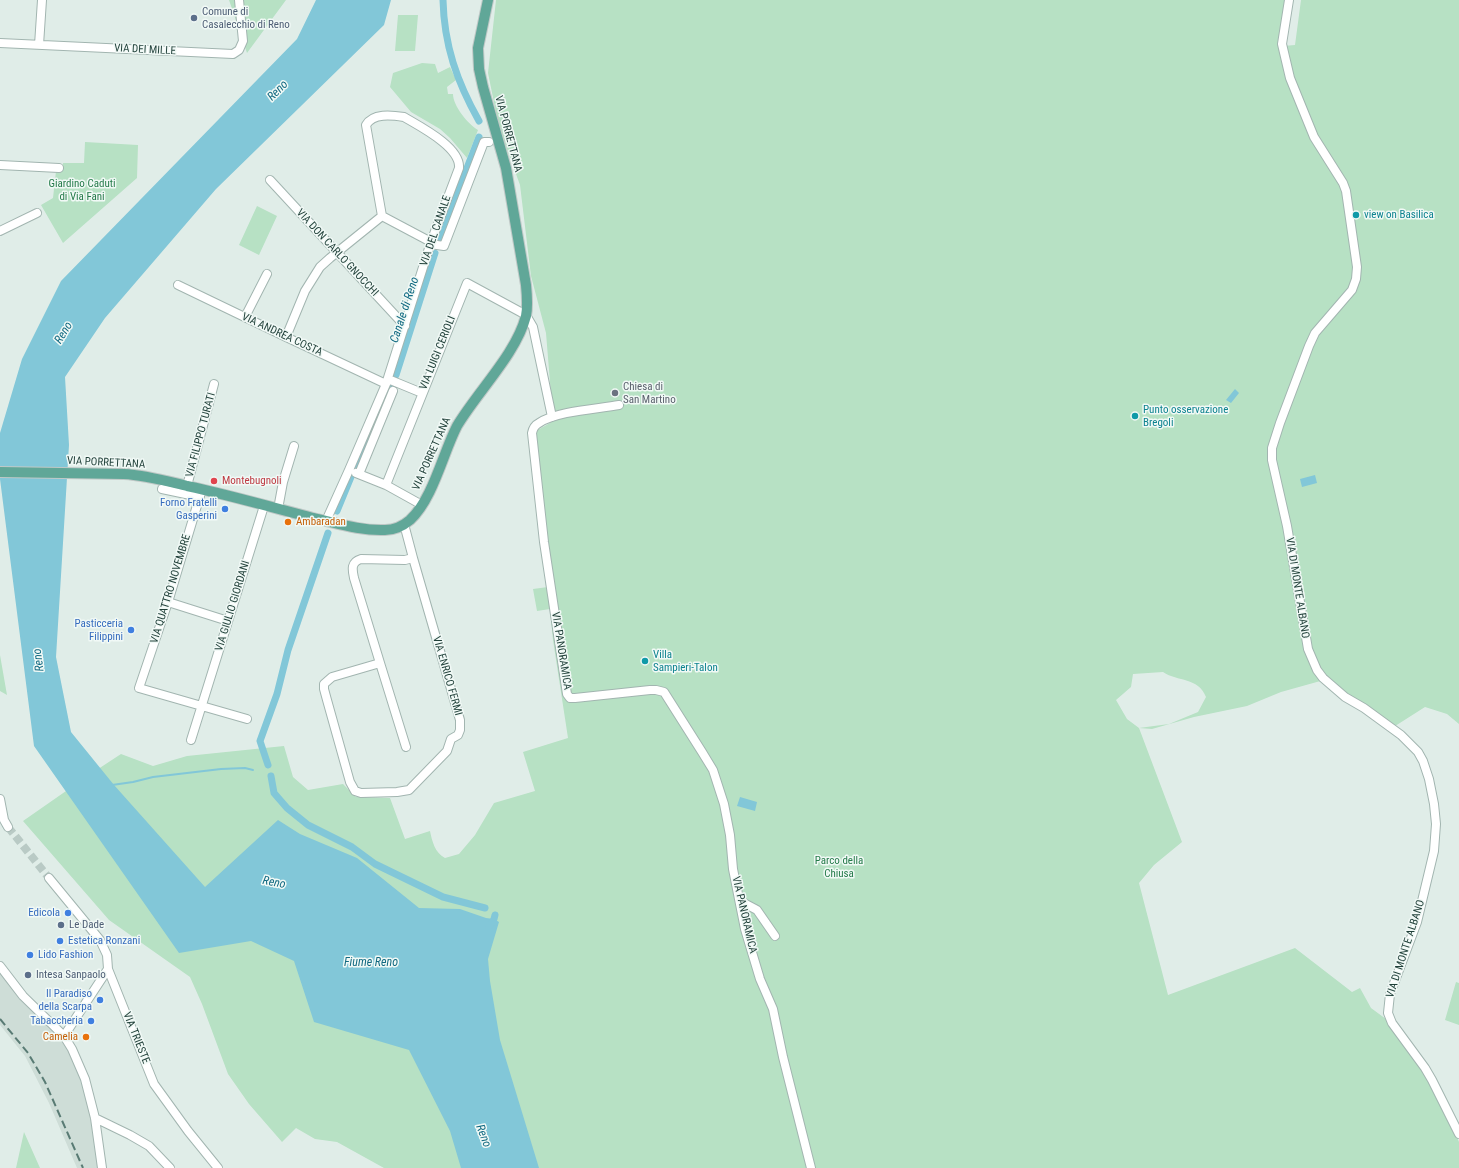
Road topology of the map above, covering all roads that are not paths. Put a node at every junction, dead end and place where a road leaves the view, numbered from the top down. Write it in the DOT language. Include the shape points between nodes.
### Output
graph roads {
  1 [pos="42,0"];
  2 [pos="240,0"];
  3 [pos="488,0"];
  4 [pos="1289,0"];
  5 [pos="0,43"];
  6 [pos="39,45"];
  7 [pos="489,142"];
  8 [pos="0,165"];
  9 [pos="59,168"];
  10 [pos="270,180"];
  11 [pos="37,213"];
  12 [pos="382,216"];
  13 [pos="0,231"];
  14 [pos="431,243"];
  15 [pos="336,252"];
  16 [pos="267,274"];
  17 [pos="178,285"];
  18 [pos="526,315"];
  19 [pos="245,318"];
  20 [pos="405,326"];
  21 [pos="286,337"];
  22 [pos="387,381"];
  23 [pos="214,384"];
  24 [pos="393,391"];
  25 [pos="422,393"];
  26 [pos="620,406"];
  27 [pos="552,417"];
  28 [pos="294,446"];
  29 [pos="350,470"];
  30 [pos="0,472"];
  31 [pos="360,474"];
  32 [pos="386,485"];
  33 [pos="187,486"];
  34 [pos="162,488"];
  35 [pos="201,493"];
  36 [pos="422,505"];
  37 [pos="264,506"];
  38 [pos="278,509"];
  39 [pos="326,521"];
  40 [pos="404,524"];
  41 [pos="413,558"];
  42 [pos="168,602"];
  43 [pos="228,621"];
  44 [pos="380,663"];
  45 [pos="202,706"];
  46 [pos="247,719"];
  47 [pos="191,740"];
  48 [pos="406,747"];
  49 [pos="0,798"];
  50 [pos="8,827"];
  51 [pos="49,878"];
  52 [pos="740,901"];
  53 [pos="775,936"];
  54 [pos="0,966"];
  55 [pos="108,969"];
  56 [pos="64,1036"];
  57 [pos="95,1118"];
  58 [pos="1459,1134"];
  59 [pos="102,1168"];
  60 [pos="170,1168"];
  61 [pos="218,1168"];
  62 [pos="812,1168"];
  1 -- 6 [label="street"];
  2 -- 6 [label="street, VIA DEI MILLE" via="242,41 239,50 233,54"];
  3 -- 18 [label="main road, VIA PORRETTANA" via="478,48 478,63 506,168 526,278"];
  4 -- 58 [label="street, VIA DI MONTE ALBANO" via="1282,44 1290,78 1308,126 1346,191 1357,267 1352,290 1315,333 1309,346 1280,423 1272,448 1272,460 1287,526 1308,649 1317,670 1335,689 1401,735 1423,760 1429,780 1436,824 1434,851 1417,922 1390,994 1389,1017 1424,1068"];
  5 -- 6 [label="street, VIA DEI MILLE"];
  7 -- 14 [label="street" via="484,142 444,246"];
  8 -- 9 [label="street"];
  10 -- 15 [label="street, VIA DON CARLO GNOCCHI"];
  11 -- 13 [label="street"];
  12 -- 14 [label="street"];
  12 -- 14 [label="street, VIA DEL CANALE" via="366,129 368,122 375,117 404,117 445,144 458,160 459,168"];
  12 -- 15 [label="street"];
  14 -- 20 [label="street, VIA DEL CANALE"];
  15 -- 20 [label="street, VIA DON CARLO GNOCCHI"];
  15 -- 21 [label="street" via="320,267 305,291"];
  16 -- 19 [label="street"];
  17 -- 19 [label="street, VIA ANDREA COSTA"];
  18 -- 25 [label="street, VIA LUIGI CERIOLI" via="466,283"];
  18 -- 27 [label="street" via="533,327"];
  18 -- 36 [label="main road, VIA PORRETTANA" via="512,349 450,438"];
  19 -- 21 [label="street, VIA ANDREA COSTA"];
  20 -- 22 [label="street, VIA DEL CANALE"];
  21 -- 22 [label="street, VIA ANDREA COSTA"];
  22 -- 25 [label="street, VIA ANDREA COSTA"];
  22 -- 29 [label="street, VIA DEL CANALE"];
  23 -- 33 [label="street, VIA FILIPPO TURATI"];
  24 -- 31 [label="street"];
  25 -- 32 [label="street, VIA LUIGI CERIOLI"];
  26 -- 27 [label="street"];
  27 -- 52 [label="street, VIA PANORAMICA" via="537,424 531,436 567,694 570,698 575,698 650,690 664,692 713,770 724,804"];
  28 -- 38 [label="street"];
  29 -- 31 [label="street"];
  29 -- 39 [label="street, VIA DEL CANALE"];
  30 -- 33 [label="main road, VIA PORRETTANA" via="124,474"];
  31 -- 32 [label="street"];
  32 -- 36 [label="street"];
  33 -- 35 [label="main road, VIA PORRETTANA"];
  34 -- 35 [label="street"];
  35 -- 37 [label="main road, VIA PORRETTANA"];
  35 -- 42 [label="street, VIA QUATTRO NOVEMBRE"];
  36 -- 40 [label="main road, VIA PORRETTANA"];
  37 -- 38 [label="main road, VIA PORRETTANA"];
  37 -- 43 [label="street, VIA GIULIO GIORDANI"];
  38 -- 39 [label="main road, VIA PORRETTANA"];
  39 -- 40 [label="main road, VIA PORRETTANA" via="375,530 390,530"];
  40 -- 41 [label="street, VIA ENRICO FERMI"];
  41 -- 44 [label="street" via="358,560 353,566 354,578"];
  41 -- 44 [label="street, VIA ENRICO FERMI" via="460,720 460,730 458,735 451,739 447,751 409,790 361,793 355,791 352,786 324,684 332,677"];
  42 -- 43 [label="street"];
  42 -- 45 [label="street, VIA QUATTRO NOVEMBRE" via="140,688"];
  43 -- 45 [label="street, VIA GIULIO GIORDANI"];
  44 -- 48 [label="street"];
  45 -- 46 [label="street"];
  45 -- 47 [label="street, VIA GIULIO GIORDANI"];
  49 -- 50 [label="street"];
  51 -- 55 [label="street, VIA TRIESTE" via="100,940 107,956"];
  52 -- 53 [label="street" via="757,910"];
  52 -- 62 [label="street, VIA PANORAMICA" via="745,929 760,978 773,1009"];
  54 -- 56 [label="street" via="22,996"];
  55 -- 56 [label="street"];
  55 -- 61 [label="street, VIA TRIESTE" via="154,1084"];
  56 -- 57 [label="street" via="85,1079"];
  57 -- 59 [label="street"];
  57 -- 60 [label="street" via="149,1146"];
}
